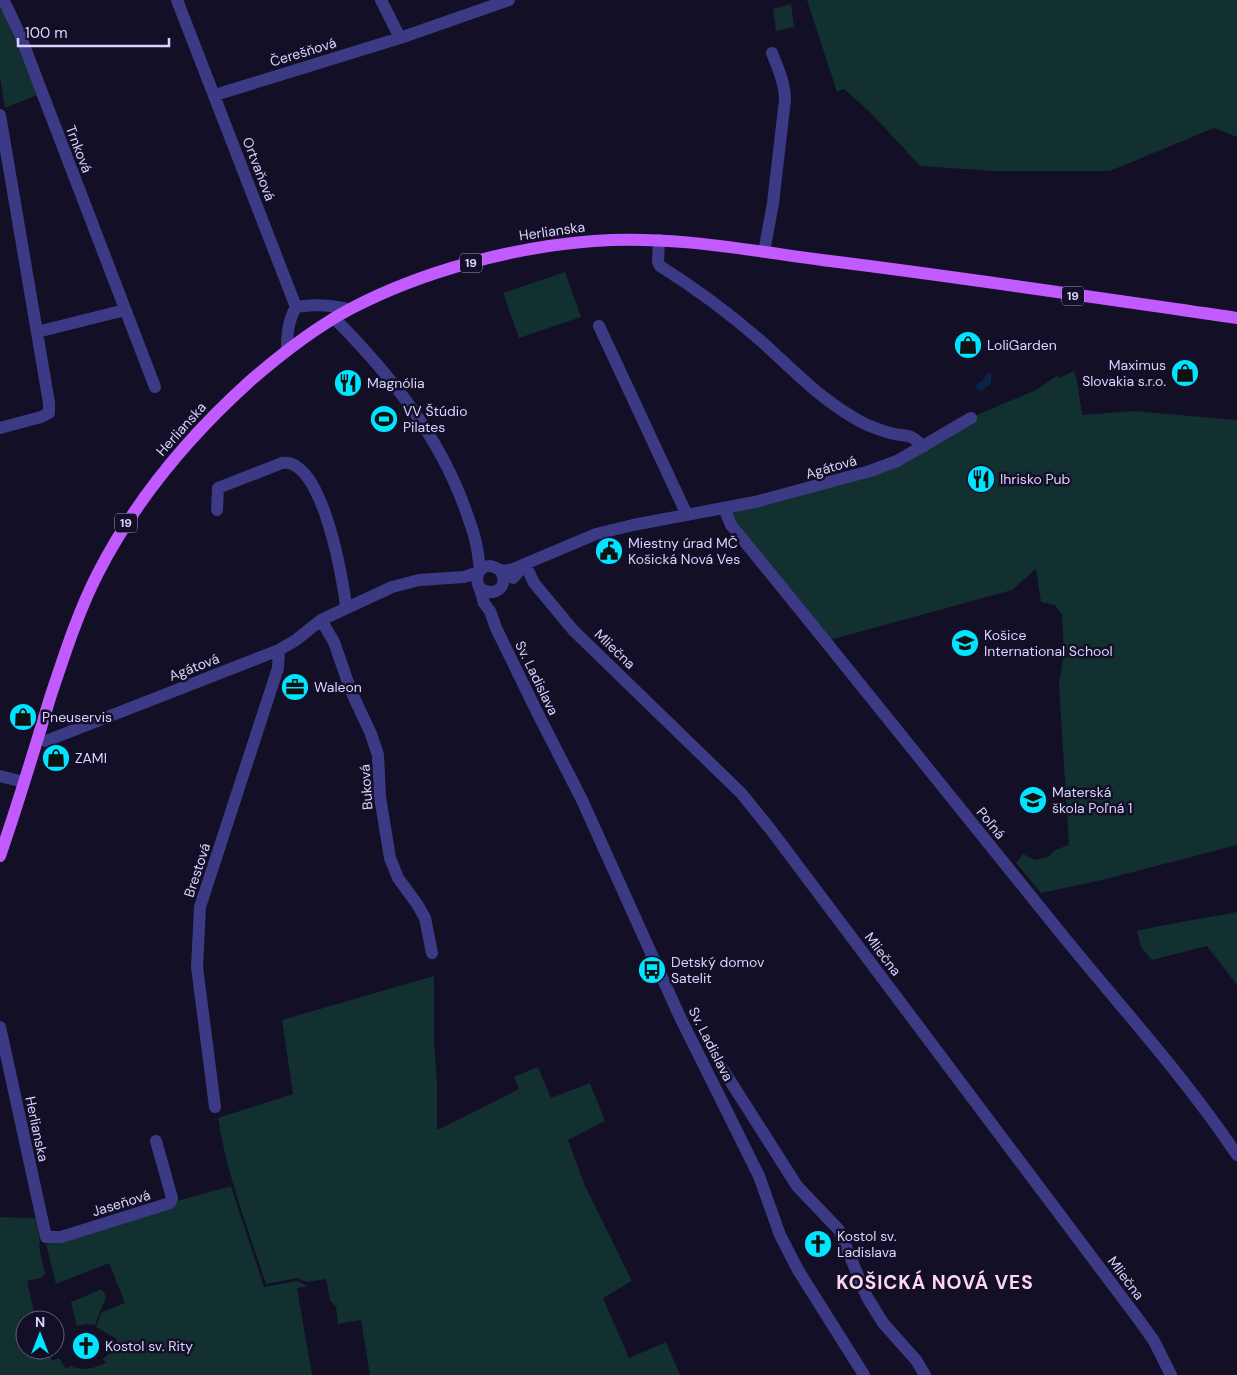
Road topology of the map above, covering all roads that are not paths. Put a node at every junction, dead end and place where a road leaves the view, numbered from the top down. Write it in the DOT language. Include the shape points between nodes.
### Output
graph roads {
  1 [pos="2,0"];
  2 [pos="177,0"];
  3 [pos="381,0"];
  4 [pos="509,0"];
  5 [pos="400,38"];
  6 [pos="772,53"];
  7 [pos="214,95"];
  8 [pos="0,115"];
  9 [pos="659,240"];
  10 [pos="764,252"];
  11 [pos="296,307"];
  12 [pos="349,309"];
  13 [pos="125,310"];
  14 [pos="334,318"];
  15 [pos="1237,318"];
  16 [pos="599,326"];
  17 [pos="37,332"];
  18 [pos="287,350"];
  19 [pos="154,387"];
  20 [pos="971,418"];
  21 [pos="0,428"];
  22 [pos="923,447"];
  23 [pos="724,508"];
  24 [pos="217,510"];
  25 [pos="687,515"];
  26 [pos="476,542"];
  27 [pos="525,564"];
  28 [pos="497,568"];
  29 [pos="513,578"];
  30 [pos="479,579"];
  31 [pos="534,583"];
  32 [pos="498,589"];
  33 [pos="346,607"];
  34 [pos="490,611"];
  35 [pos="321,620"];
  36 [pos="279,650"];
  37 [pos="46,741"];
  38 [pos="0,776"];
  39 [pos="24,782"];
  40 [pos="0,856"];
  41 [pos="432,953"];
  42 [pos="0,1027"];
  43 [pos="720,1065"];
  44 [pos="214,1107"];
  45 [pos="156,1141"];
  46 [pos="1237,1155"];
  47 [pos="46,1237"];
  48 [pos="864,1375"];
  49 [pos="925,1375"];
  50 [pos="1171,1375"];
  1 -- 13 [label="street, Trnková" via="20,35"];
  2 -- 7 [label="street, Ortvaňová"];
  3 -- 5 [label="street"];
  4 -- 5 [label="street, Čerešňová"];
  5 -- 7 [label="street, Čerešňová"];
  6 -- 10 [label="street" via="785,100"];
  7 -- 11 [label="street, Ortvaňová"];
  8 -- 17 [label="street"];
  9 -- 10 [label="main road, 19"];
  9 -- 12 [label="main road, Herlianska / 19" via="599,240 496,256 383,293"];
  9 -- 22 [label="street" via="660,266 716,304 806,384 872,428 908,435"];
  10 -- 15 [label="main road, 19"];
  11 -- 12 [label="street" via="332,305"];
  11 -- 18 [label="street" via="288,328"];
  12 -- 14 [label="main road, Herlianska / 19"];
  13 -- 17 [label="street"];
  13 -- 19 [label="street, Trnková"];
  14 -- 18 [label="main road, Herlianska / 19"];
  14 -- 26 [label="street" via="368,354 427,430 460,494"];
  16 -- 25 [label="street"];
  17 -- 21 [label="street" via="49,413"];
  18 -- 39 [label="main road, Herlianska / 19" via="206,422 148,490 122,530 97,574 76,622"];
  20 -- 22 [label="street, Agátová"];
  22 -- 23 [label="street, Agátová" via="897,461 845,479"];
  23 -- 25 [label="street, Agátová"];
  23 -- 46 [label="street, Poľná" via="731,525 1125,1010"];
  24 -- 33 [label="street" via="218,488 282,463 295,465 315,488 324,509 337,554"];
  25 -- 27 [label="street, Agátová" via="596,534"];
  26 -- 28 [label="street"];
  26 -- 30 [label="street, Sv. Ladislava"];
  27 -- 28 [label="street, Agátová"];
  27 -- 29 [label="street"];
  27 -- 31 [label="street, Mliečna"];
  28 -- 30 [label="street" via="489,566"];
  28 -- 32 [label="street" via="503,578"];
  29 -- 31 [label="street"];
  29 -- 32 [label="street"];
  30 -- 32 [label="street" via="488,593"];
  30 -- 33 [label="street, Agátová" via="419,580 392,587"];
  30 -- 34 [label="street, Sv. Ladislava" via="484,603"];
  31 -- 50 [label="street, Mliečna" via="573,630 741,793 771,830 1139,1320"];
  32 -- 34 [label="street"];
  33 -- 35 [label="street, Agátová"];
  34 -- 48 [label="street, Sv. Ladislava" via="582,800 679,1015 759,1176 780,1235 798,1270"];
  35 -- 36 [label="street, Agátová"];
  35 -- 41 [label="street, Buková" via="334,642 350,692 371,734 378,755 380,797 390,858 398,878 425,918"];
  36 -- 37 [label="street, Agátová"];
  36 -- 44 [label="street, Brestová" via="278,668 200,907 197,967"];
  38 -- 39 [label="street"];
  39 -- 40 [label="main road, Herlianska / 19"];
  42 -- 47 [label="street, Herlianska"];
  43 -- 49 [label="street, Sv. Ladislava" via="797,1186 839,1230 866,1297"];
  45 -- 47 [label="street, Jaseňová" via="172,1198 170,1204 61,1237"];
}
